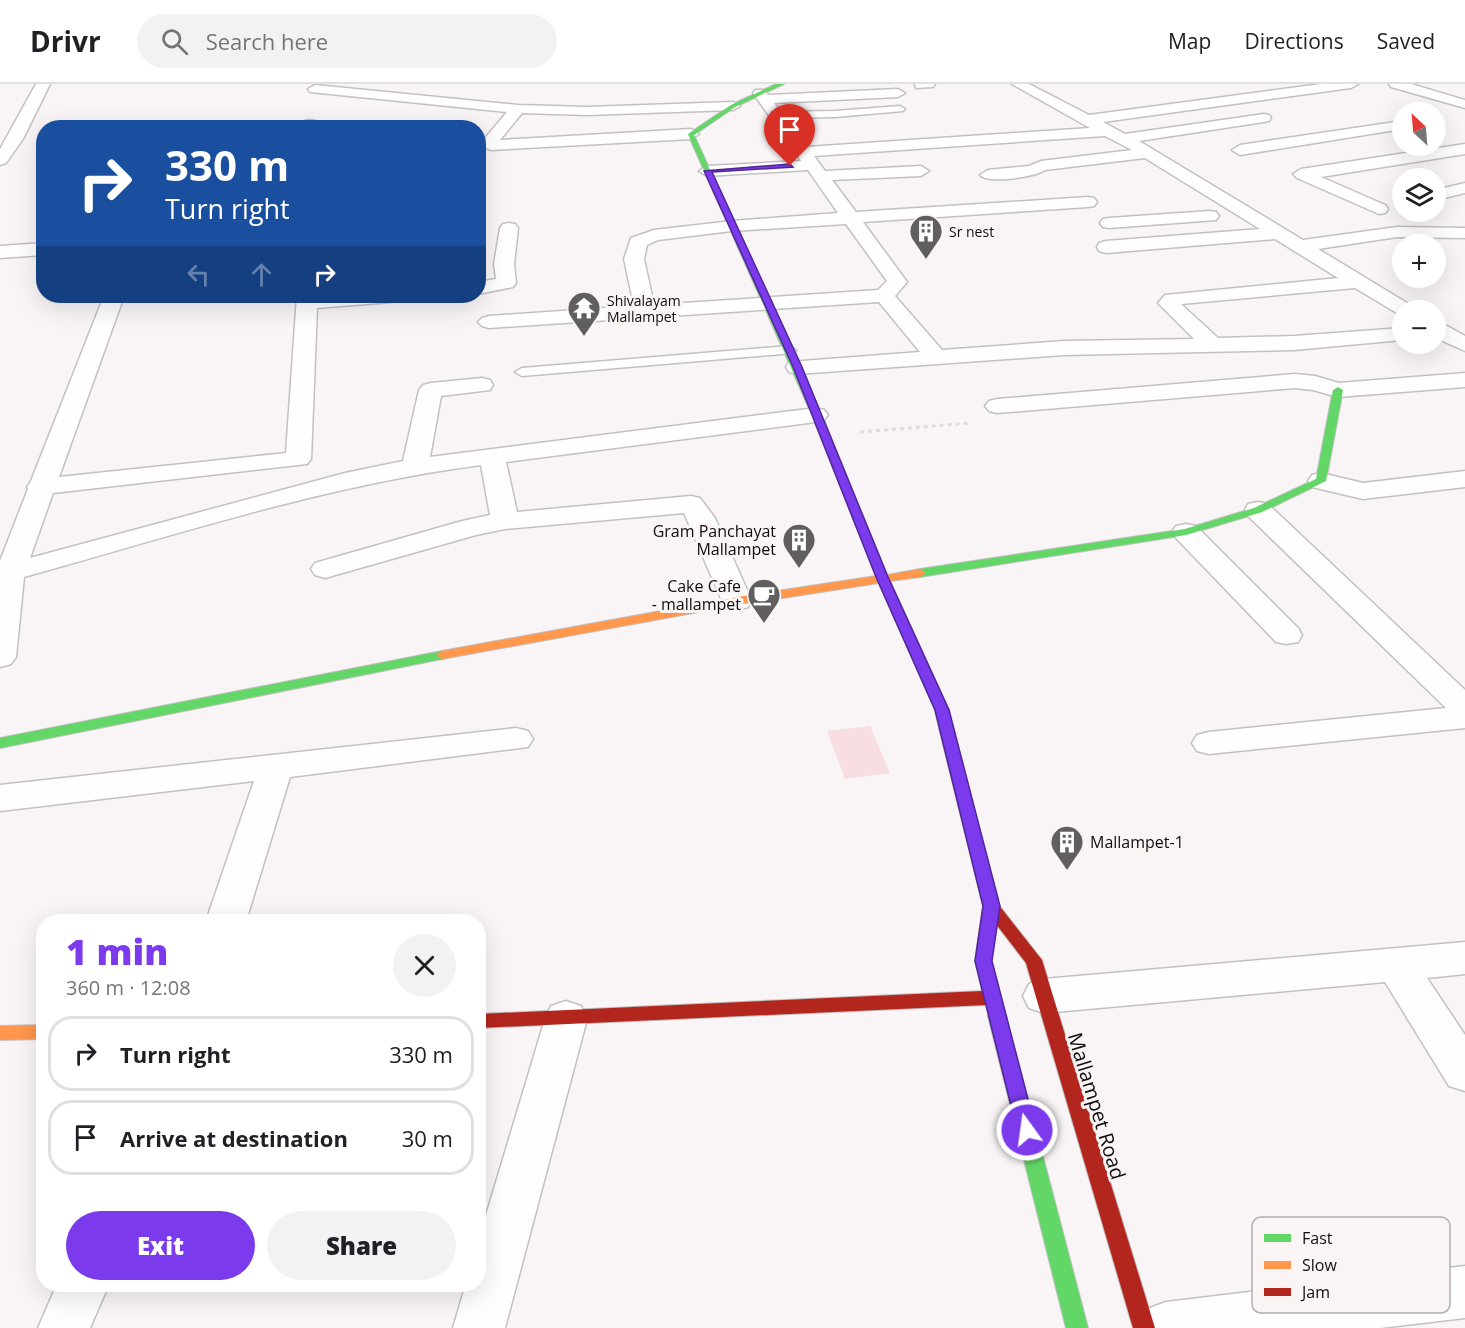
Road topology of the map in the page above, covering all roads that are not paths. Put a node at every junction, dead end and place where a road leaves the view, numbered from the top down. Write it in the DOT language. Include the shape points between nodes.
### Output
graph roads {
  1 [pos="43,84"];
  2 [pos="781,84"];
  3 [pos="928,84"];
  4 [pos="1351,84"];
  5 [pos="1395,84"];
  6 [pos="921,85"];
  7 [pos="1055,85"];
  8 [pos="1023,86"];
  9 [pos="1465,88"];
  10 [pos="315,89"];
  11 [pos="898,93"];
  12 [pos="1431,94"];
  13 [pos="650,96"];
  14 [pos="762,96"];
  15 [pos="1082,100"];
  16 [pos="1059,104"];
  17 [pos="1465,104"];
  18 [pos="733,106"];
  19 [pos="665,108"];
  20 [pos="518,109"];
  21 [pos="900,109"];
  22 [pos="776,115"];
  23 [pos="1275,117"];
  24 [pos="1088,120"];
  25 [pos="1392,127"];
  26 [pos="691,134"];
  27 [pos="1116,135"];
  28 [pos="34,137"];
  29 [pos="8,139"];
  30 [pos="1464,150"];
  31 [pos="1148,153"];
  32 [pos="0,160"];
  33 [pos="811,164"];
  34 [pos="707,171"];
  35 [pos="921,171"];
  36 [pos="1303,175"];
  37 [pos="988,176"];
  38 [pos="1465,188"];
  39 [pos="1446,193"];
  40 [pos="1088,202"];
  41 [pos="1248,214"];
  42 [pos="850,219"];
  43 [pos="1109,223"];
  44 [pos="732,226"];
  45 [pos="509,228"];
  46 [pos="1397,232"];
  47 [pos="1280,233"];
  48 [pos="1465,233"];
  49 [pos="1301,246"];
  50 [pos="1106,248"];
  51 [pos="36,250"];
  52 [pos="0,252"];
  53 [pos="1357,282"];
  54 [pos="486,287"];
  55 [pos="885,296"];
  56 [pos="1392,302"];
  57 [pos="111,303"];
  58 [pos="307,303"];
  59 [pos="767,304"];
  60 [pos="645,312"];
  61 [pos="489,322"];
  62 [pos="1465,328"];
  63 [pos="1446,329"];
  64 [pos="1392,335"];
  65 [pos="1446,335"];
  66 [pos="1465,344"];
  67 [pos="1213,345"];
  68 [pos="936,357"];
  69 [pos="793,359"];
  70 [pos="522,372"];
  71 [pos="1465,380"];
  72 [pos="482,386"];
  73 [pos="1338,390"];
  74 [pos="997,406"];
  75 [pos="820,425"];
  76 [pos="492,454"];
  77 [pos="416,466"];
  78 [pos="1465,479"];
  79 [pos="1321,481"];
  80 [pos="40,487"];
  81 [pos="1258,510"];
  82 [pos="505,521"];
  83 [pos="1186,532"];
  84 [pos="325,569"];
  85 [pos="10,572"];
  86 [pos="882,577"];
  87 [pos="737,601"];
  88 [pos="3,607"];
  89 [pos="1287,635"];
  90 [pos="0,657"];
  91 [pos="1465,708"];
  92 [pos="1465,717"];
  93 [pos="516,739"];
  94 [pos="0,743"];
  95 [pos="1209,743"];
  96 [pos="276,767"];
  97 [pos="0,798"];
  98 [pos="992,906"];
  99 [pos="228,914"];
  100 [pos="1465,958"];
  101 [pos="1396,964"];
  102 [pos="1044,996"];
  103 [pos="993,998"];
  104 [pos="566,1019"];
  105 [pos="486,1021"];
  106 [pos="36,1032"];
  107 [pos="0,1033"];
  108 [pos="1465,1072"];
  109 [pos="80,1292"];
  110 [pos="1465,1292"];
  111 [pos="1450,1294"];
  112 [pos="1292,1313"];
  113 [pos="64,1328"];
  114 [pos="479,1328"];
  115 [pos="1077,1328"];
  116 [pos="1168,1328"];
  1 -- 29 [label="street"];
  2 -- 14 [label="main road"];
  3 -- 6 [label="street"];
  4 -- 24 [label="street"];
  5 -- 12 [label="street"];
  7 -- 8 [label="street"];
  8 -- 16 [label="street"];
  9 -- 12 [label="street"];
  10 -- 20 [label="street"];
  11 -- 14 [label="street"];
  12 -- 17 [label="street"];
  13 -- 19 [label="street"];
  14 -- 18 [label="main road"];
  14 -- 22 [label="street"];
  15 -- 16 [label="street"];
  16 -- 24 [label="street"];
  18 -- 19 [label="street"];
  18 -- 26 [label="main road"];
  19 -- 20 [label="street"];
  19 -- 26 [label="street"];
  20 -- 26 [label="street" via="491,145"];
  21 -- 22 [label="lane"];
  22 -- 33 [label="street"];
  23 -- 27 [label="street"];
  24 -- 27 [label="street"];
  25 -- 36 [label="street" via="1240,150"];
  26 -- 34 [label="main road, Mallampet Road"];
  27 -- 31 [label="street"];
  27 -- 33 [label="street"];
  28 -- 29 [label="street"];
  29 -- 32 [label="street"];
  30 -- 36 [label="street"];
  31 -- 37 [label="street"];
  31 -- 41 [label="street"];
  33 -- 34 [label="street"];
  33 -- 35 [label="street"];
  33 -- 42 [label="street"];
  34 -- 44 [label="main road, Mallampet Road"];
  36 -- 46 [label="street" via="1387,207"];
  38 -- 39 [label="street"];
  40 -- 42 [label="street"];
  41 -- 43 [label="street"];
  41 -- 47 [label="street"];
  42 -- 44 [label="street"];
  42 -- 55 [label="street" via="897,282"];
  44 -- 59 [label="main road, Mallampet Road"];
  44 -- 60 [label="street" via="654,235 638,242 634,259"];
  45 -- 54 [label="street" via="504,264 506,283"];
  46 -- 48 [label="street"];
  46 -- 49 [label="street"];
  47 -- 49 [label="street"];
  47 -- 50 [label="street"];
  49 -- 53 [label="street"];
  51 -- 52 [label="street"];
  53 -- 56 [label="street"];
  53 -- 67 [label="street" via="1172,299 1168,303"];
  55 -- 59 [label="street"];
  55 -- 68 [label="street"];
  57 -- 80 [label="street"];
  58 -- 80 [label="street" via="298,459"];
  59 -- 60 [label="street"];
  59 -- 69 [label="main road, Mallampet Road"];
  60 -- 61 [label="street"];
  62 -- 63 [label="street"];
  64 -- 67 [label="street"];
  65 -- 66 [label="street"];
  67 -- 68 [label="street" via="1064,348"];
  68 -- 69 [label="street"];
  69 -- 70 [label="lane"];
  69 -- 75 [label="main road, Mallampet Road"];
  71 -- 73 [label="street"];
  72 -- 77 [label="street" via="431,390"];
  73 -- 74 [label="street" via="1295,381"];
  73 -- 79 [label="main road"];
  75 -- 76 [label="street"];
  75 -- 86 [label="main road, Mallampet Road"];
  76 -- 77 [label="street"];
  76 -- 82 [label="street"];
  77 -- 85 [label="street" via="354,478"];
  78 -- 79 [label="street" via="1363,491"];
  79 -- 81 [label="main road"];
  80 -- 85 [label="street"];
  81 -- 83 [label="main road"];
  81 -- 91 [label="street"];
  82 -- 84 [label="street"];
  82 -- 87 [label="street" via="691,504 702,518"];
  83 -- 86 [label="main road"];
  83 -- 89 [label="street"];
  85 -- 88 [label="street"];
  86 -- 87 [label="main road"];
  86 -- 98 [label="main road, Mallampet Road" via="942,710"];
  87 -- 94 [label="main road" via="402,662"];
  88 -- 90 [label="street"];
  92 -- 95 [label="street"];
  93 -- 96 [label="street"];
  96 -- 97 [label="street"];
  96 -- 99 [label="street"];
  98 -- 102 [label="main road, Mallampet Road" via="1034,960"];
  98 -- 103 [label="main road, Mallampet Road" via="983,961"];
  100 -- 101 [label="street"];
  101 -- 102 [label="street"];
  101 -- 108 [label="street"];
  102 -- 116 [label="main road, Mallampet Road"];
  103 -- 104 [label="main road"];
  103 -- 115 [label="main road, Mallampet Road"];
  104 -- 105 [label="main road"];
  104 -- 114 [label="street"];
  106 -- 107 [label="main road"];
  109 -- 113 [label="street"];
  110 -- 111 [label="street"];
  112 -- 116 [label="street"];
}
